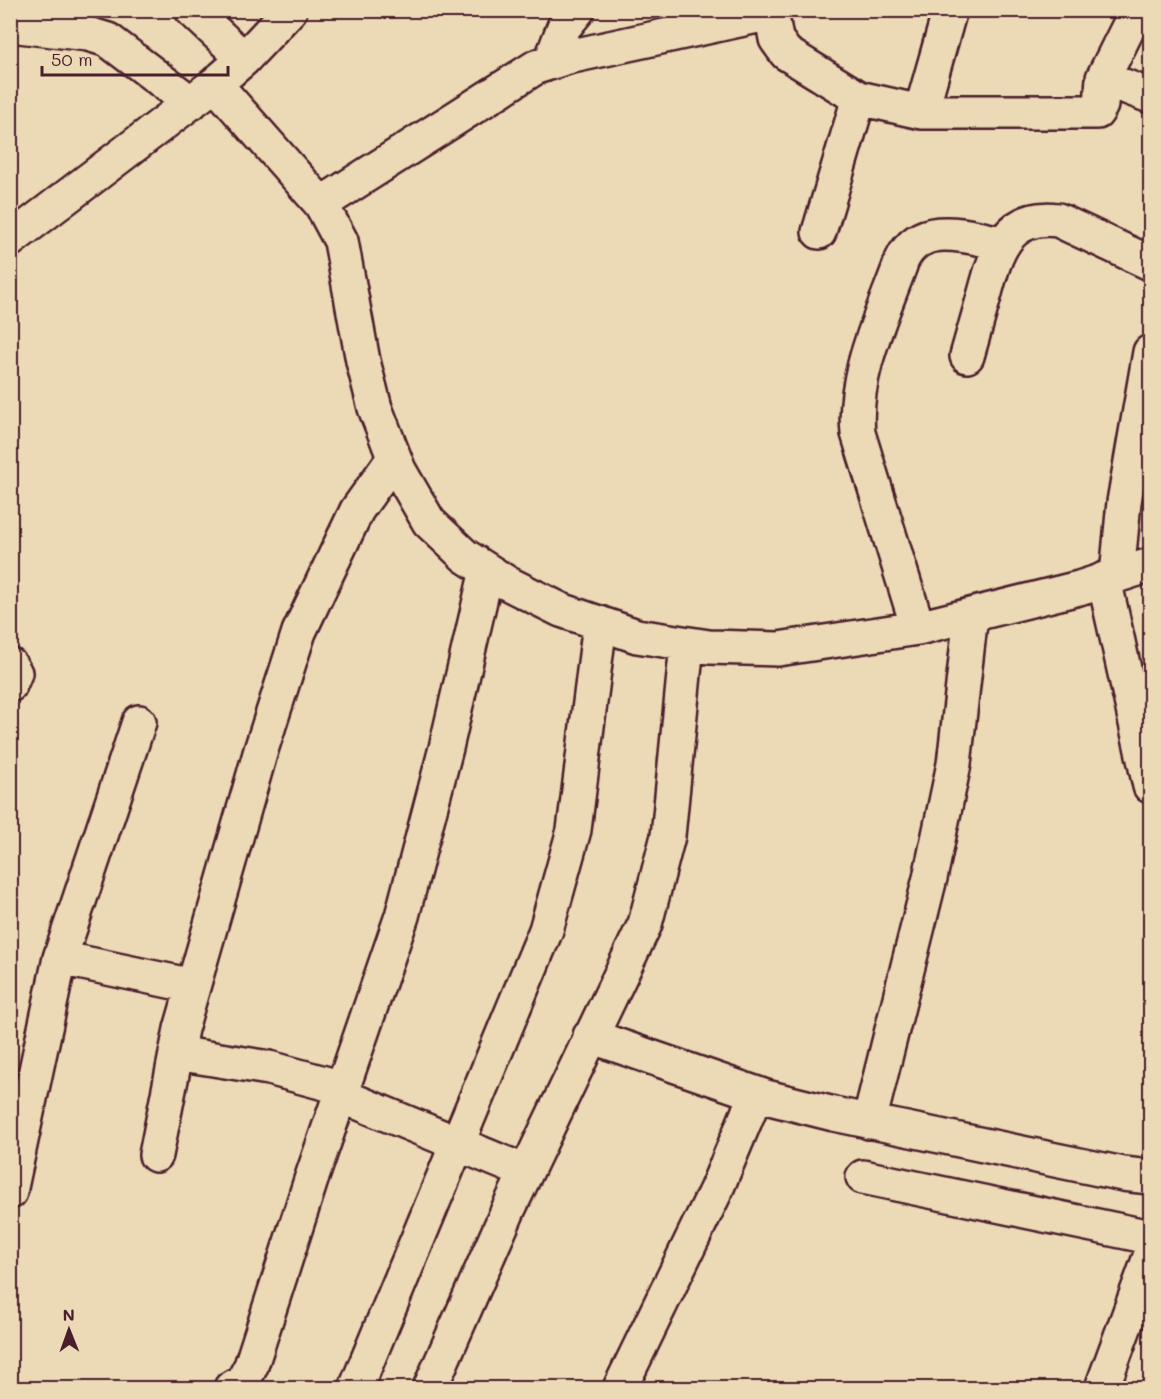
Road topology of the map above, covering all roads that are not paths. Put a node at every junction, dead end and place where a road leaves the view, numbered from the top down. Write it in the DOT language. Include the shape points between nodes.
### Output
graph roads {
  1 [pos="192,10"];
  2 [pos="290,10"];
  3 [pos="578,10"];
  4 [pos="950,10"];
  5 [pos="1137,10"];
  6 [pos="771,12"];
  7 [pos="10,25"];
  8 [pos="244,59"];
  9 [pos="551,61"];
  10 [pos="1103,78"];
  11 [pos="203,94"];
  12 [pos="1150,96"];
  13 [pos="859,98"];
  14 [pos="921,112"];
  15 [pos="321,204"];
  16 [pos="819,232"];
  17 [pos="10,240"];
  18 [pos="1002,243"];
  19 [pos="1150,263"];
  20 [pos="1150,352"];
  21 [pos="967,356"];
  22 [pos="394,458"];
  23 [pos="1150,565"];
  24 [pos="487,570"];
  25 [pos="1111,577"];
  26 [pos="971,615"];
  27 [pos="600,623"];
  28 [pos="918,628"];
  29 [pos="687,644"];
  30 [pos="10,665"];
  31 [pos="10,686"];
  32 [pos="139,722"];
  33 [pos="1146,742"];
  34 [pos="1150,786"];
  35 [pos="60,958"];
  36 [pos="193,986"];
  37 [pos="591,1036"];
  38 [pos="176,1053"];
  39 [pos="341,1091"];
  40 [pos="756,1094"];
  41 [pos="869,1122"];
  42 [pos="459,1143"];
  43 [pos="156,1155"];
  44 [pos="526,1172"];
  45 [pos="863,1177"];
  46 [pos="1150,1177"];
  47 [pos="10,1192"];
  48 [pos="1150,1237"];
  49 [pos="1150,1257"];
  50 [pos="231,1389"];
  51 [pos="356,1389"];
  52 [pos="430,1389"];
  53 [pos="620,1389"];
  54 [pos="1102,1389"];
  1 -- 8 [label="street"];
  2 -- 8 [label="street"];
  3 -- 9 [label="street" via="564,27"];
  4 -- 14 [label="street"];
  5 -- 10 [label="street"];
  6 -- 9 [label="street"];
  6 -- 13 [label="street" via="776,39 786,53"];
  7 -- 11 [label="street" via="108,40"];
  8 -- 11 [label="street"];
  9 -- 15 [label="street" via="519,76"];
  10 -- 12 [label="street"];
  10 -- 14 [label="street" via="1101,108 1096,112"];
  11 -- 15 [label="street"];
  11 -- 17 [label="street"];
  13 -- 14 [label="street"];
  13 -- 16 [label="street"];
  15 -- 22 [label="street" via="341,241 363,361"];
  18 -- 19 [label="street" via="1020,226 1045,219 1058,220"];
  18 -- 21 [label="street"];
  18 -- 28 [label="street" via="946,233 914,242 902,260 860,381 858,433"];
  20 -- 25 [label="street"];
  22 -- 24 [label="street" via="429,522 465,556"];
  22 -- 36 [label="street" via="357,510 299,632"];
  23 -- 25 [label="street"];
  24 -- 27 [label="street" via="561,610"];
  24 -- 39 [label="street" via="421,851"];
  25 -- 26 [label="street"];
  25 -- 33 [label="street"];
  26 -- 28 [label="street"];
  26 -- 41 [label="street" via="954,764"];
  27 -- 29 [label="street" via="637,636"];
  27 -- 42 [label="street" via="574,830 546,930"];
  28 -- 29 [label="street" via="778,649"];
  29 -- 37 [label="street" via="668,836 659,878 645,924"];
  30 -- 31 [label="street" via="15,673"];
  32 -- 35 [label="street"];
  33 -- 34 [label="street"];
  35 -- 36 [label="street"];
  35 -- 47 [label="street"];
  36 -- 38 [label="street"];
  37 -- 40 [label="street"];
  37 -- 44 [label="street"];
  38 -- 39 [label="street" via="269,1068"];
  38 -- 43 [label="street"];
  39 -- 42 [label="street"];
  39 -- 50 [label="street" via="251,1366 243,1381"];
  40 -- 41 [label="street"];
  40 -- 53 [label="street" via="716,1190"];
  41 -- 46 [label="street"];
  42 -- 44 [label="street"];
  42 -- 51 [label="street"];
  44 -- 52 [label="street"];
  45 -- 48 [label="street"];
  49 -- 54 [label="street"];
}
